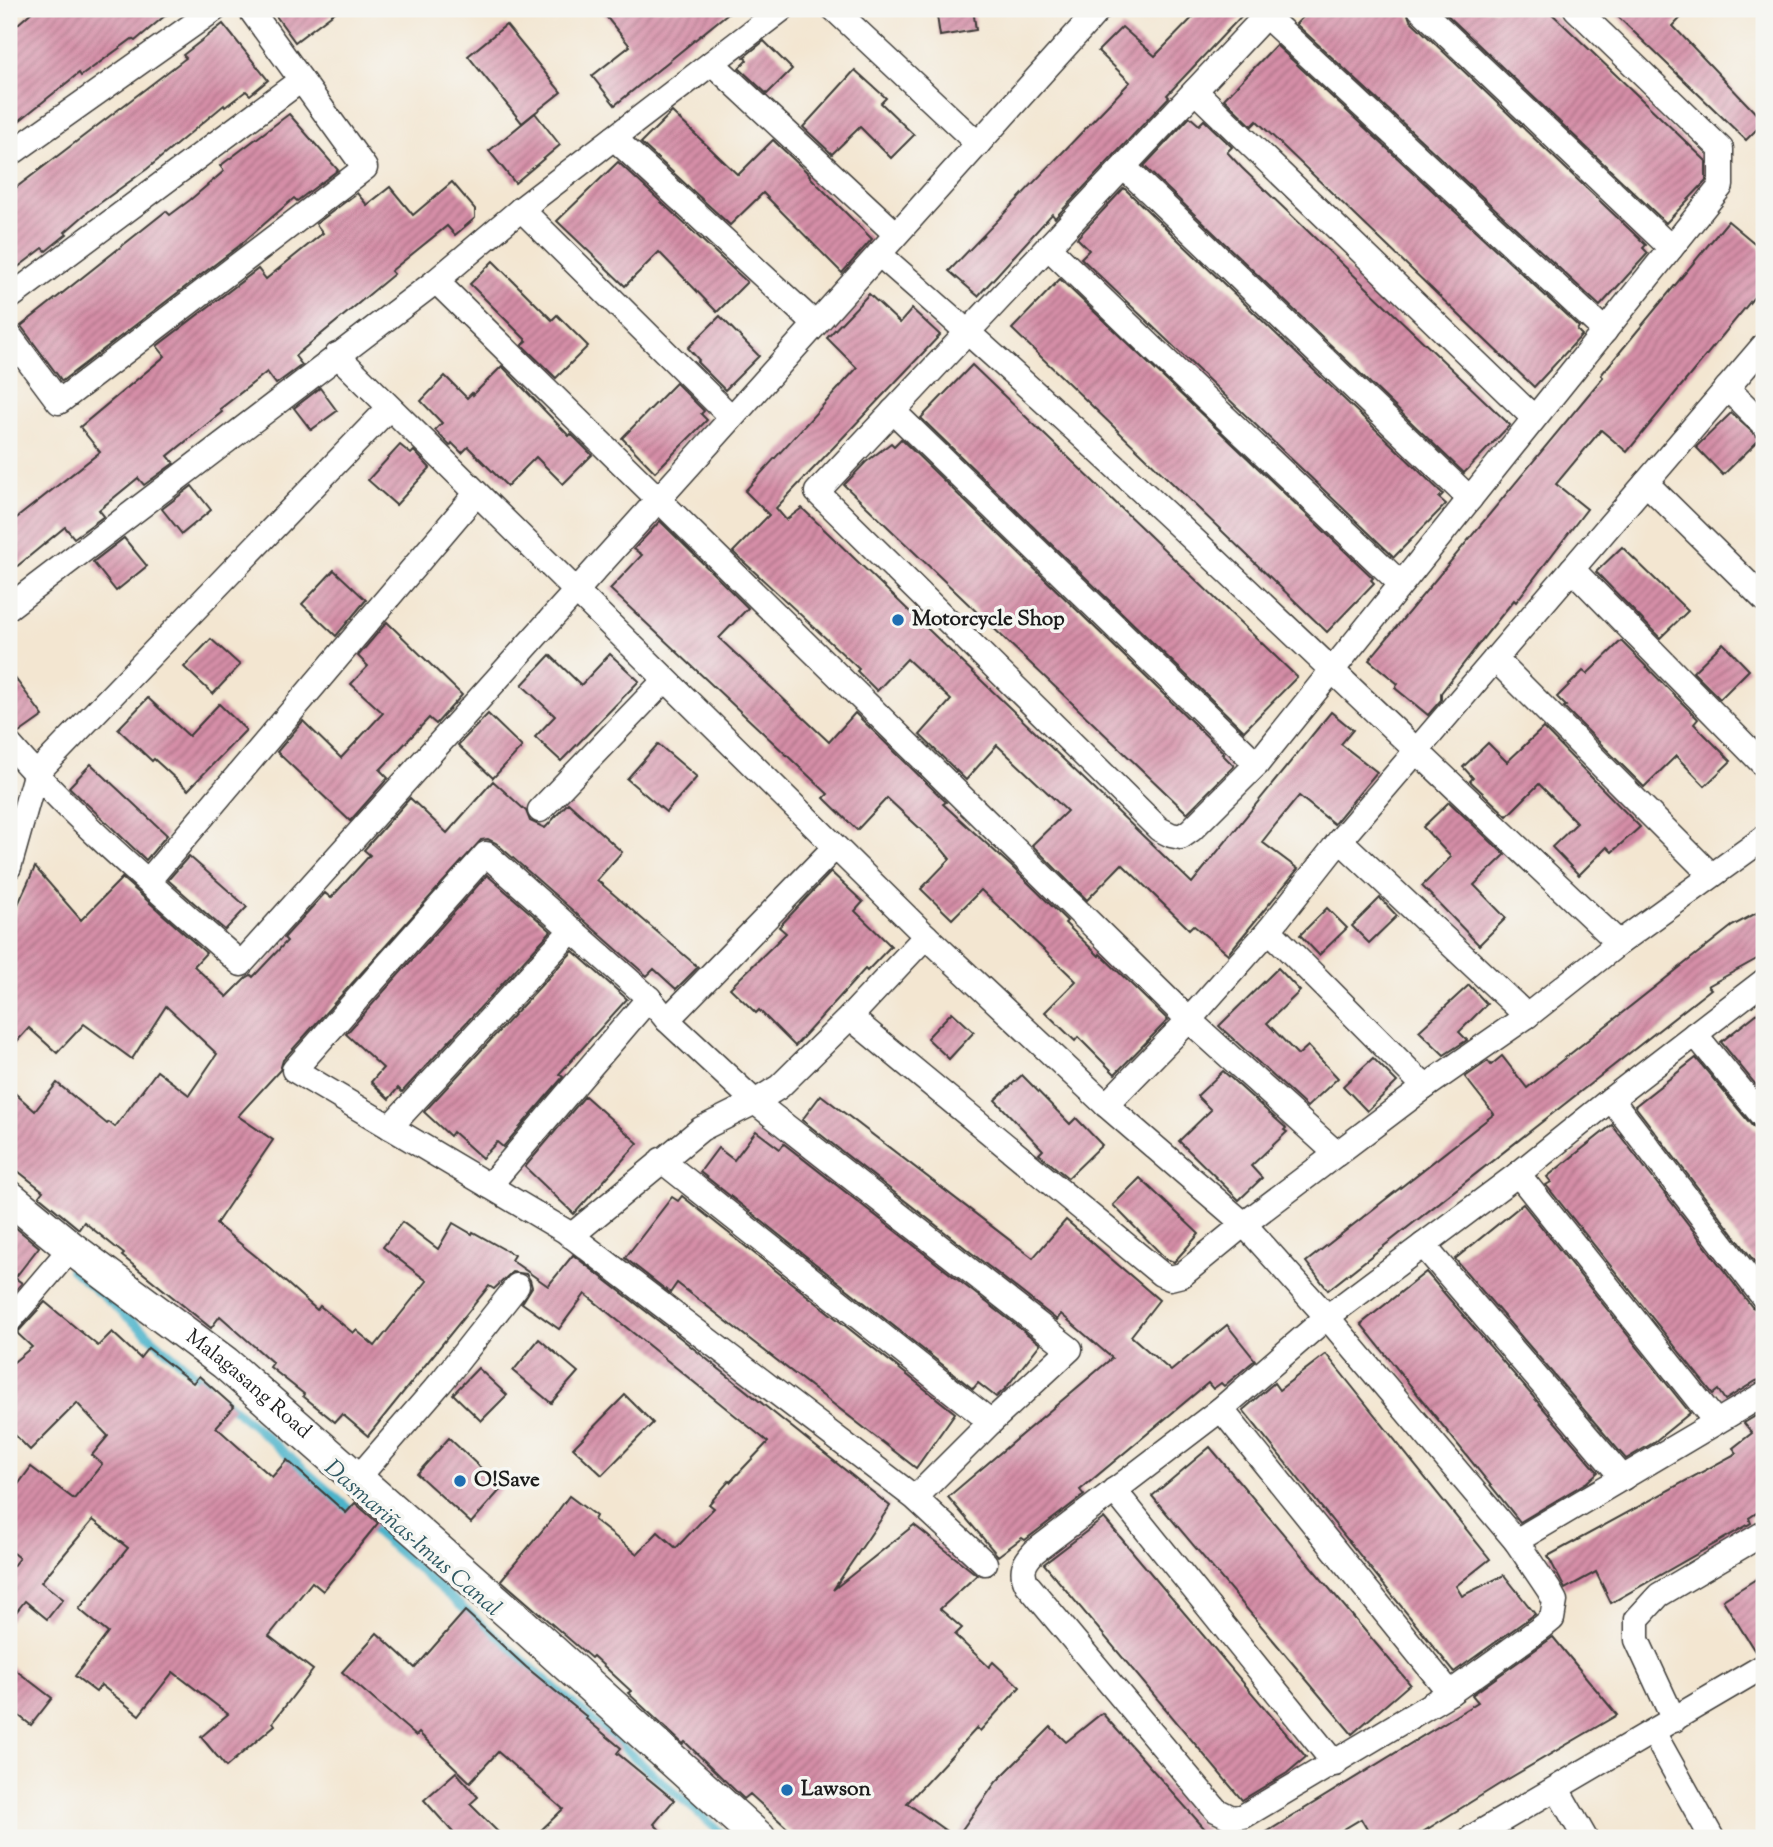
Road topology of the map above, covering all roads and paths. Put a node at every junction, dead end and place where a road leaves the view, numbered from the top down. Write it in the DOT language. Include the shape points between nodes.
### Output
graph roads {
  1 [pos="215,9"];
  2 [pos="250,9"];
  3 [pos="782,9"];
  4 [pos="834,9"];
  5 [pos="1099,9"];
  6 [pos="1420,9"];
  7 [pos="1576,9"];
  8 [pos="1269,12"];
  9 [pos="712,63"];
  10 [pos="302,80"];
  11 [pos="1195,92"];
  12 [pos="614,138"];
  13 [pos="978,144"];
  14 [pos="9,156"];
  15 [pos="1124,167"];
  16 [pos="521,209"];
  17 [pos="896,234"];
  18 [pos="1048,247"];
  19 [pos="1671,248"];
  20 [pos="879,254"];
  21 [pos="436,281"];
  22 [pos="9,298"];
  23 [pos="815,324"];
  24 [pos="1605,331"];
  25 [pos="968,332"];
  26 [pos="9,335"];
  27 [pos="1764,345"];
  28 [pos="337,355"];
  29 [pos="1727,388"];
  30 [pos="389,408"];
  31 [pos="893,411"];
  32 [pos="730,417"];
  33 [pos="1534,418"];
  34 [pos="1764,425"];
  35 [pos="1646,483"];
  36 [pos="477,494"];
  37 [pos="1470,499"];
  38 [pos="657,500"];
  39 [pos="1572,569"];
  40 [pos="1401,584"];
  41 [pos="575,592"];
  42 [pos="1764,599"];
  43 [pos="9,607"];
  44 [pos="1496,659"];
  45 [pos="1333,670"];
  46 [pos="665,680"];
  47 [pos="9,744"];
  48 [pos="1416,751"];
  49 [pos="1257,764"];
  50 [pos="1764,765"];
  51 [pos="36,775"];
  52 [pos="540,810"];
  53 [pos="1764,838"];
  54 [pos="1340,840"];
  55 [pos="835,847"];
  56 [pos="9,867"];
  57 [pos="1711,875"];
  58 [pos="148,881"];
  59 [pos="572,930"];
  60 [pos="1269,930"];
  61 [pos="926,936"];
  62 [pos="1619,943"];
  63 [pos="1764,981"];
  64 [pos="649,998"];
  65 [pos="1527,1016"];
  66 [pos="850,1017"];
  67 [pos="667,1020"];
  68 [pos="1189,1020"];
  69 [pos="1695,1034"];
  70 [pos="1425,1087"];
  71 [pos="1611,1098"];
  72 [pos="755,1102"];
  73 [pos="1106,1105"];
  74 [pos="1764,1118"];
  75 [pos="390,1127"];
  76 [pos="1337,1154"];
  77 [pos="661,1160"];
  78 [pos="1518,1174"];
  79 [pos="489,1186"];
  80 [pos="9,1197"];
  81 [pos="1244,1224"];
  82 [pos="571,1236"];
  83 [pos="1423,1245"];
  84 [pos="71,1248"];
  85 [pos="517,1286"];
  86 [pos="1764,1297"];
  87 [pos="1326,1317"];
  88 [pos="9,1321"];
  89 [pos="1764,1394"];
  90 [pos="1221,1409"];
  91 [pos="991,1422"];
  92 [pos="1716,1422"];
  93 [pos="1623,1478"];
  94 [pos="357,1479"];
  95 [pos="1114,1490"];
  96 [pos="915,1498"];
  97 [pos="1764,1533"];
  98 [pos="1516,1541"];
  99 [pos="985,1563"];
  100 [pos="1761,1674"];
  101 [pos="1450,1693"];
  102 [pos="1663,1726"];
  103 [pos="1335,1763"];
  104 [pos="1557,1789"];
  105 [pos="759,1838"];
  106 [pos="1471,1838"];
  107 [pos="1585,1838"];
  108 [pos="1712,1838"];
  1 -- 14 [label="street"];
  2 -- 10 [label="street"];
  3 -- 9 [label="street"];
  4 -- 13 [label="street"];
  5 -- 13 [label="street"];
  6 -- 19 [label="street"];
  7 -- 19 [label="street" via="1721,149 1721,186"];
  8 -- 11 [label="street"];
  8 -- 24 [label="street"];
  9 -- 12 [label="street"];
  9 -- 17 [label="street"];
  10 -- 22 [label="street"];
  10 -- 26 [label="street" via="365,168 59,402"];
  11 -- 15 [label="street"];
  11 -- 33 [label="street"];
  12 -- 16 [label="street"];
  12 -- 23 [label="street"];
  13 -- 17 [label="street"];
  15 -- 18 [label="street"];
  15 -- 37 [label="street"];
  16 -- 21 [label="street"];
  16 -- 32 [label="street"];
  17 -- 20 [label="street"];
  18 -- 25 [label="street"];
  18 -- 40 [label="street"];
  19 -- 24 [label="street"];
  20 -- 23 [label="street"];
  20 -- 25 [label="street"];
  21 -- 28 [label="street"];
  21 -- 38 [label="street"];
  23 -- 32 [label="street"];
  24 -- 33 [label="street"];
  25 -- 31 [label="street"];
  25 -- 45 [label="street"];
  27 -- 29 [label="street"];
  28 -- 30 [label="street"];
  28 -- 43 [label="street"];
  29 -- 34 [label="street"];
  29 -- 35 [label="street"];
  30 -- 36 [label="street"];
  30 -- 51 [label="street"];
  31 -- 49 [label="street"];
  31 -- 49 [label="street" via="817,492 1150,819 1171,835 1181,836"];
  32 -- 38 [label="street"];
  33 -- 37 [label="street"];
  35 -- 39 [label="street"];
  35 -- 42 [label="street"];
  36 -- 41 [label="street"];
  36 -- 58 [label="street"];
  37 -- 40 [label="street"];
  38 -- 41 [label="street"];
  38 -- 68 [label="street"];
  39 -- 44 [label="street"];
  39 -- 50 [label="street"];
  40 -- 45 [label="street"];
  41 -- 46 [label="street"];
  41 -- 58 [label="street" via="241,964"];
  44 -- 48 [label="street"];
  44 -- 57 [label="street"];
  45 -- 48 [label="street"];
  45 -- 49 [label="street"];
  46 -- 52 [label="street"];
  46 -- 55 [label="street"];
  47 -- 51 [label="street"];
  48 -- 54 [label="street"];
  48 -- 62 [label="street"];
  51 -- 56 [label="street"];
  51 -- 58 [label="street"];
  53 -- 57 [label="street"];
  54 -- 60 [label="street"];
  54 -- 65 [label="street"];
  55 -- 61 [label="street"];
  55 -- 67 [label="street"];
  57 -- 62 [label="street"];
  59 -- 64 [label="street"];
  59 -- 75 [label="street"];
  59 -- 75 [label="street" via="486,854 294,1070"];
  60 -- 68 [label="street"];
  60 -- 70 [label="street"];
  61 -- 66 [label="street"];
  61 -- 73 [label="street"];
  62 -- 65 [label="street"];
  63 -- 69 [label="street"];
  64 -- 67 [label="street"];
  64 -- 79 [label="street"];
  65 -- 70 [label="street"];
  66 -- 72 [label="street" via="779,1087"];
  66 -- 81 [label="street" via="1161,1274 1170,1278 1182,1275"];
  67 -- 72 [label="street"];
  68 -- 73 [label="street"];
  68 -- 76 [label="street"];
  69 -- 71 [label="street"];
  69 -- 74 [label="street"];
  70 -- 76 [label="street"];
  71 -- 78 [label="street"];
  71 -- 86 [label="street"];
  72 -- 77 [label="street" via="701,1129"];
  72 -- 91 [label="street" via="1070,1349"];
  73 -- 81 [label="street"];
  75 -- 79 [label="street"];
  76 -- 81 [label="street"];
  77 -- 82 [label="street"];
  77 -- 91 [label="street"];
  78 -- 83 [label="street"];
  78 -- 92 [label="street"];
  79 -- 82 [label="street"];
  80 -- 84 [label="main road, Malagasang Road"];
  81 -- 87 [label="street"];
  82 -- 96 [label="street"];
  83 -- 87 [label="street"];
  83 -- 93 [label="street"];
  84 -- 88 [label="street"];
  84 -- 94 [label="main road, Malagasang Road" via="225,1363"];
  85 -- 94 [label="street"];
  87 -- 90 [label="street"];
  87 -- 98 [label="street"];
  89 -- 92 [label="street"];
  90 -- 95 [label="street"];
  90 -- 101 [label="street"];
  91 -- 96 [label="street"];
  92 -- 93 [label="street"];
  93 -- 98 [label="street"];
  94 -- 105 [label="main road, Malagasang Road"];
  95 -- 103 [label="street"];
  95 -- 103 [label="street" via="1034,1552 1024,1563 1027,1584 1216,1810 1232,1818 1244,1816"];
  96 -- 99 [label="street"];
  97 -- 102 [label="street" via="1658,1595 1637,1619 1637,1640"];
  98 -- 101 [label="street" via="1555,1601 1552,1619"];
  100 -- 102 [label="street"];
  101 -- 103 [label="street"];
  102 -- 104 [label="street"];
  102 -- 108 [label="street"];
  104 -- 106 [label="street"];
  104 -- 107 [label="street"];
}
